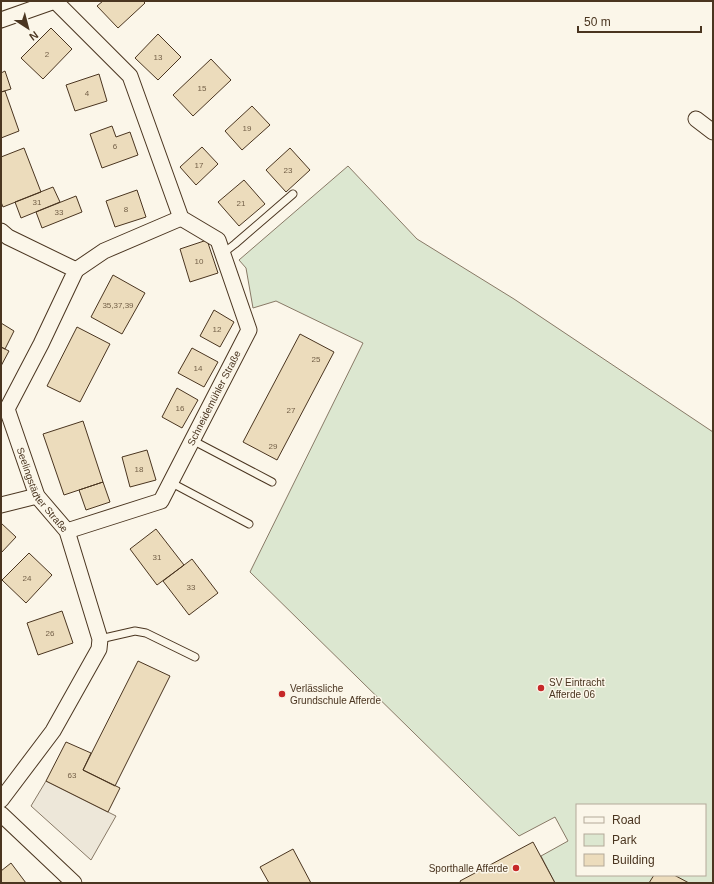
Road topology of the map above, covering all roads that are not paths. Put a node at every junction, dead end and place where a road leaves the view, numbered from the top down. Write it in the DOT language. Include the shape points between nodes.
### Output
graph roads {
  1 [pos="1,20"];
  2 [pos="696,119"];
  3 [pos="713,132"];
  4 [pos="293,194"];
  5 [pos="181,218"];
  6 [pos="1,231"];
  7 [pos="222,254"];
  8 [pos="76,270"];
  9 [pos="192,440"];
  10 [pos="170,482"];
  11 [pos="272,482"];
  12 [pos="38,496"];
  13 [pos="1,505"];
  14 [pos="249,524"];
  15 [pos="67,531"];
  16 [pos="100,639"];
  17 [pos="195,657"];
  18 [pos="1,800"];
  19 [pos="1,814"];
  20 [pos="74,883"];
  1 -- 5 [label="street" via="55,2 130,76"];
  2 -- 3 [label="street"];
  4 -- 7 [label="lane"];
  5 -- 7 [label="street, Schneidemühler Straße" via="218,240"];
  5 -- 8 [label="street" via="104,251"];
  6 -- 8 [label="street" via="8,237"];
  7 -- 9 [label="street, Schneidemühler Straße" via="249,330"];
  8 -- 12 [label="street, Seelingstädter Straße" via="7,409"];
  9 -- 10 [label="street, Schneidemühler Straße"];
  9 -- 11 [label="lane"];
  10 -- 14 [label="lane"];
  10 -- 15 [label="street, Schneidemühler Straße" via="161,501"];
  12 -- 13 [label="street"];
  12 -- 15 [label="street, Seelingstädter Straße"];
  15 -- 16 [label="street, Seelingstädter Straße"];
  16 -- 17 [label="lane" via="135,631 146,633"];
  16 -- 18 [label="street" via="99,649 53,731"];
  19 -- 20 [label="street"];
}
